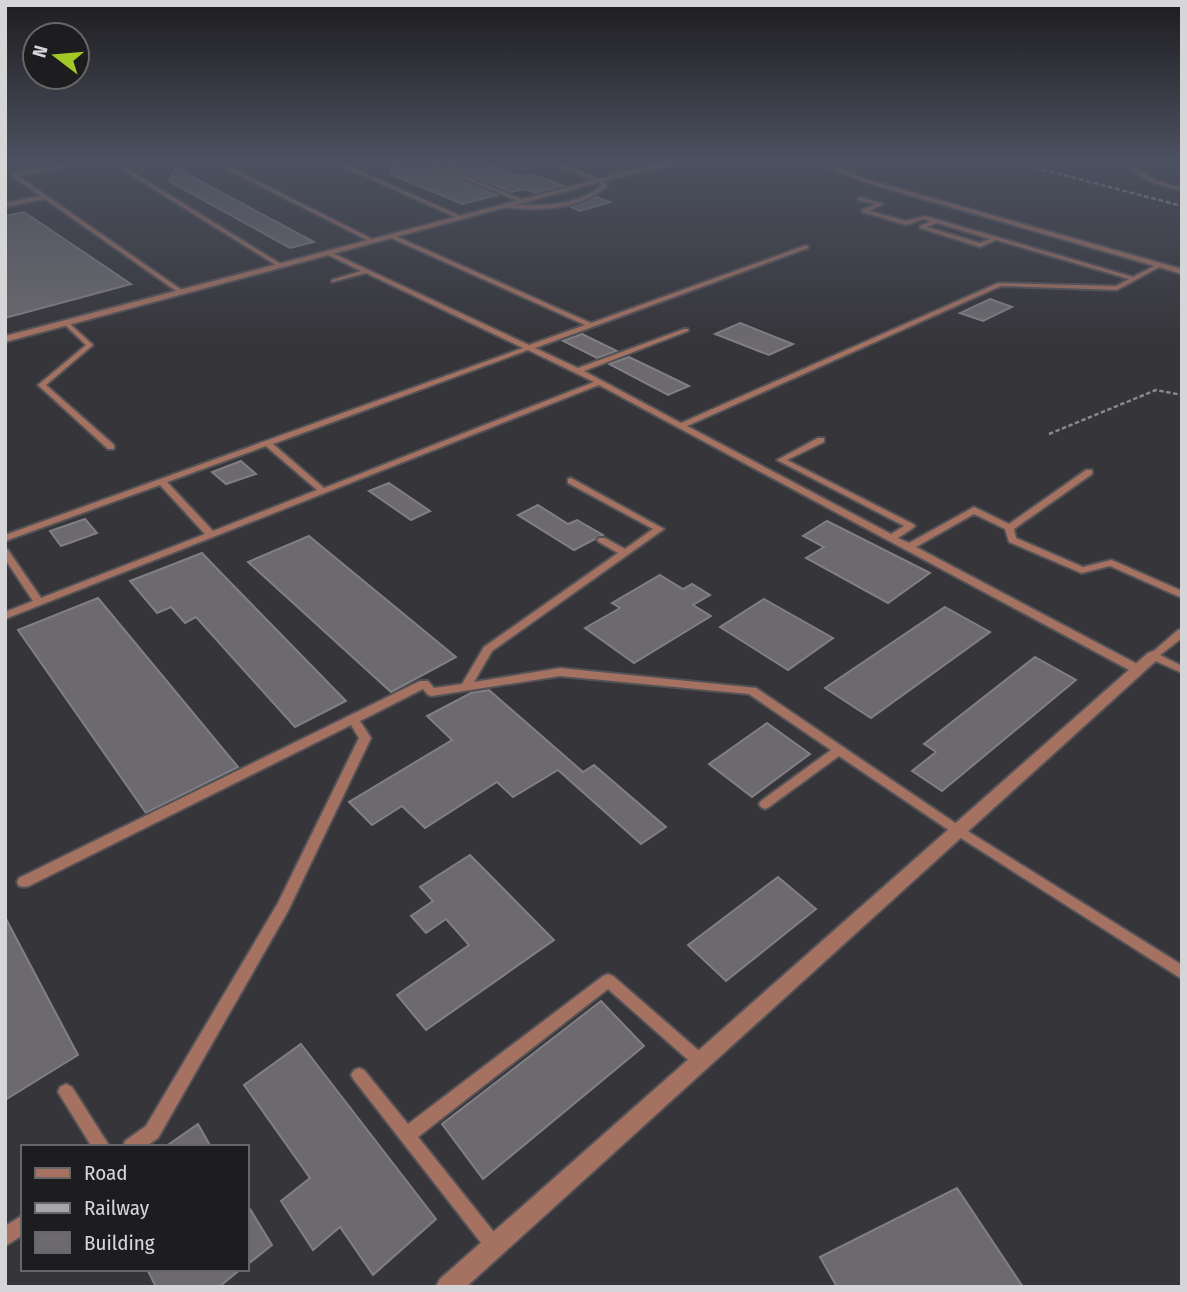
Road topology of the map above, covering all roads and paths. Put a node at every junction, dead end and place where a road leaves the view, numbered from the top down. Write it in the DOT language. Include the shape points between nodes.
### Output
graph roads {
  1 [pos="79,220"];
  2 [pos="207,220"];
  3 [pos="332,220"];
  4 [pos="454,220"];
  5 [pos="897,220"];
  6 [pos="914,220"];
  7 [pos="995,220"];
  8 [pos="936,221"];
  9 [pos="391,236"];
  10 [pos="997,239"];
  11 [pos="373,241"];
  12 [pos="806,247"];
  13 [pos="328,253"];
  14 [pos="1160,265"];
  15 [pos="281,266"];
  16 [pos="366,271"];
  17 [pos="1182,272"];
  18 [pos="1134,278"];
  19 [pos="334,281"];
  20 [pos="181,292"];
  21 [pos="66,323"];
  22 [pos="590,325"];
  23 [pos="686,330"];
  24 [pos="5,339"];
  25 [pos="528,348"];
  26 [pos="578,371"];
  27 [pos="599,383"];
  28 [pos="1182,395"];
  29 [pos="680,426"];
  30 [pos="1049,434"];
  31 [pos="821,440"];
  32 [pos="267,443"];
  33 [pos="111,447"];
  34 [pos="1089,472"];
  35 [pos="161,481"];
  36 [pos="571,481"];
  37 [pos="323,491"];
  38 [pos="1009,528"];
  39 [pos="211,535"];
  40 [pos="5,538"];
  41 [pos="892,538"];
  42 [pos="602,540"];
  43 [pos="909,547"];
  44 [pos="5,552"];
  45 [pos="625,553"];
  46 [pos="1182,595"];
  47 [pos="39,602"];
  48 [pos="5,616"];
  49 [pos="1182,632"];
  50 [pos="1153,656"];
  51 [pos="1137,669"];
  52 [pos="1182,670"];
  53 [pos="465,687"];
  54 [pos="353,719"];
  55 [pos="839,750"];
  56 [pos="765,804"];
  57 [pos="957,830"];
  58 [pos="24,882"];
  59 [pos="1182,974"];
  60 [pos="700,1061"];
  61 [pos="359,1075"];
  62 [pos="66,1092"];
  63 [pos="407,1135"];
  64 [pos="101,1145"];
  65 [pos="134,1145"];
  66 [pos="21,1225"];
  67 [pos="5,1237"];
  68 [pos="495,1247"];
  69 [pos="448,1287"];
  1 -- 20 [label="lane"];
  2 -- 15 [label="lane"];
  3 -- 11 [label="lane"];
  4 -- 9 [label="street"];
  5 -- 6 [label="lane"];
  7 -- 14 [label="street"];
  8 -- 10 [label="lane"];
  8 -- 10 [label="lane" via="922,227 980,245"];
  9 -- 11 [label="street"];
  9 -- 22 [label="lane"];
  10 -- 18 [label="lane"];
  11 -- 13 [label="street"];
  12 -- 22 [label="lane"];
  13 -- 15 [label="street"];
  13 -- 16 [label="lane"];
  14 -- 17 [label="street"];
  14 -- 18 [label="lane"];
  15 -- 20 [label="street"];
  16 -- 19 [label="lane"];
  16 -- 25 [label="lane"];
  18 -- 29 [label="lane" via="1117,288 1000,284"];
  20 -- 21 [label="street"];
  21 -- 24 [label="street"];
  21 -- 33 [label="lane" via="90,345 42,385"];
  22 -- 25 [label="lane"];
  23 -- 26 [label="lane"];
  25 -- 26 [label="lane"];
  25 -- 32 [label="lane"];
  26 -- 27 [label="lane"];
  27 -- 29 [label="lane"];
  27 -- 37 [label="lane"];
  28 -- 30 [label="path" via="1156,390"];
  29 -- 41 [label="lane"];
  31 -- 41 [label="lane" via="781,460 910,526"];
  32 -- 35 [label="lane"];
  32 -- 37 [label="lane"];
  34 -- 38 [label="lane"];
  35 -- 39 [label="lane"];
  35 -- 40 [label="lane"];
  36 -- 45 [label="lane" via="659,530"];
  37 -- 39 [label="lane"];
  38 -- 43 [label="lane" via="974,510"];
  38 -- 46 [label="lane" via="1012,540 1082,570 1111,563"];
  39 -- 47 [label="lane"];
  41 -- 43 [label="lane"];
  42 -- 45 [label="lane"];
  43 -- 51 [label="lane"];
  44 -- 47 [label="lane"];
  45 -- 53 [label="lane" via="488,649"];
  47 -- 48 [label="lane"];
  49 -- 50 [label="lane"];
  50 -- 51 [label="street"];
  50 -- 52 [label="lane"];
  51 -- 57 [label="street"];
  53 -- 54 [label="lane" via="432,692 424,684"];
  53 -- 55 [label="lane" via="560,672 752,691"];
  54 -- 58 [label="lane"];
  54 -- 65 [label="lane" via="365,738 283,907 152,1132"];
  55 -- 56 [label="lane"];
  55 -- 57 [label="lane"];
  57 -- 59 [label="lane"];
  57 -- 60 [label="street"];
  60 -- 63 [label="lane" via="608,980"];
  60 -- 68 [label="street"];
  61 -- 63 [label="lane"];
  62 -- 64 [label="lane"];
  63 -- 68 [label="lane"];
  66 -- 67 [label="lane"];
  68 -- 69 [label="street"];
}
